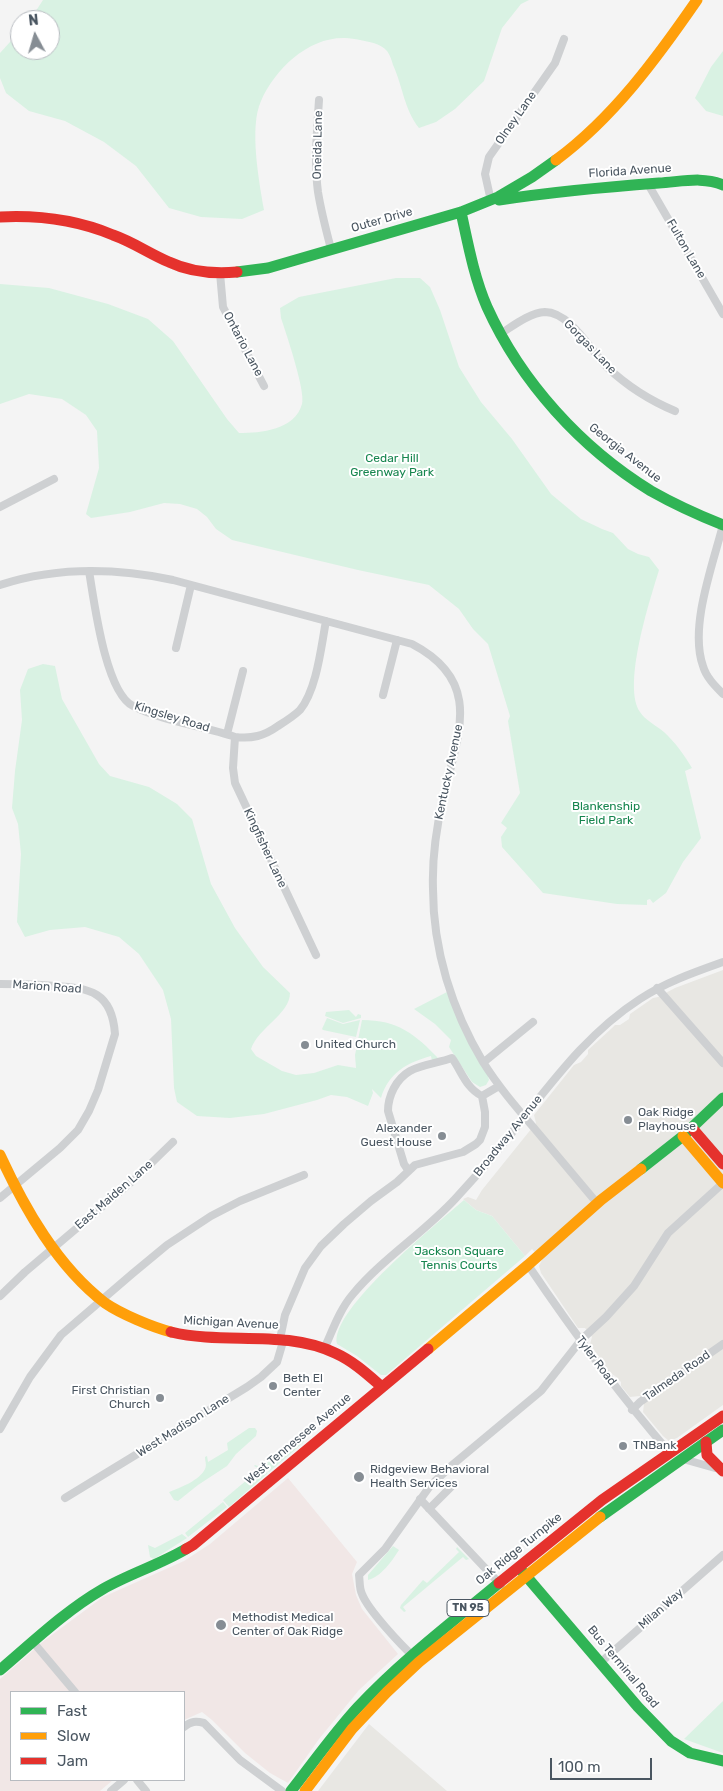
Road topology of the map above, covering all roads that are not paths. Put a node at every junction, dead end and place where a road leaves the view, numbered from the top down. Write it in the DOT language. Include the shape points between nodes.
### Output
graph roads {
  1 [pos="696,0"];
  2 [pos="564,39"];
  3 [pos="319,100"];
  4 [pos="530,179"];
  5 [pos="648,184"];
  6 [pos="723,185"];
  7 [pos="537,193"];
  8 [pos="491,201"];
  9 [pos="461,212"];
  10 [pos="0,217"];
  11 [pos="331,249"];
  12 [pos="220,273"];
  13 [pos="723,314"];
  14 [pos="500,334"];
  15 [pos="264,386"];
  16 [pos="675,411"];
  17 [pos="54,479"];
  18 [pos="0,507"];
  19 [pos="723,525"];
  20 [pos="89,571"];
  21 [pos="0,585"];
  22 [pos="191,585"];
  23 [pos="326,621"];
  24 [pos="397,640"];
  25 [pos="176,648"];
  26 [pos="243,671"];
  27 [pos="383,694"];
  28 [pos="723,694"];
  29 [pos="231,735"];
  30 [pos="316,955"];
  31 [pos="723,962"];
  32 [pos="0,984"];
  33 [pos="657,988"];
  34 [pos="533,1022"];
  35 [pos="484,1062"];
  36 [pos="723,1063"];
  37 [pos="499,1086"];
  38 [pos="482,1096"];
  39 [pos="723,1098"];
  40 [pos="525,1117"];
  41 [pos="692,1128"];
  42 [pos="683,1136"];
  43 [pos="173,1142"];
  44 [pos="708,1146"];
  45 [pos="698,1154"];
  46 [pos="0,1155"];
  47 [pos="723,1164"];
  48 [pos="408,1170"];
  49 [pos="304,1175"];
  50 [pos="723,1183"];
  51 [pos="14,1186"];
  52 [pos="0,1198"];
  53 [pos="597,1203"];
  54 [pos="53,1248"];
  55 [pos="528,1265"];
  56 [pos="0,1296"];
  57 [pos="101,1300"];
  58 [pos="280,1339"];
  59 [pos="580,1340"];
  60 [pos="723,1344"];
  61 [pos="325,1347"];
  62 [pos="382,1387"];
  63 [pos="632,1410"];
  64 [pos="723,1416"];
  65 [pos="0,1429"];
  66 [pos="723,1430"];
  67 [pos="706,1442"];
  68 [pos="675,1456"];
  69 [pos="723,1471"];
  70 [pos="451,1487"];
  71 [pos="65,1498"];
  72 [pos="420,1499"];
  73 [pos="429,1509"];
  74 [pos="723,1555"];
  75 [pos="522,1571"];
  76 [pos="503,1587"];
  77 [pos="33,1642"];
  78 [pos="416,1659"];
  79 [pos="600,1662"];
  80 [pos="0,1670"];
  81 [pos="74,1691"];
  82 [pos="185,1726"];
  83 [pos="723,1761"];
  84 [pos="123,1781"];
  85 [pos="138,1781"];
  86 [pos="111,1791"];
  87 [pos="146,1791"];
  88 [pos="282,1791"];
  89 [pos="292,1791"];
  90 [pos="305,1791"];
  1 -- 4 [label="main road, Outer Drive" via="656,59 620,102"];
  2 -- 8 [label="street, Olney Lane" via="555,63 489,157 485,174"];
  3 -- 11 [label="street, Oneida Lane" via="318,185"];
  4 -- 7 [label="main road" via="531,187"];
  4 -- 8 [label="main road, Outer Drive"];
  5 -- 6 [label="main road, Florida Avenue" via="712,181"];
  5 -- 7 [label="main road, Florida Avenue"];
  5 -- 13 [label="street, Fulton Lane"];
  7 -- 8 [label="main road, Florida Avenue"];
  8 -- 9 [label="main road, Outer Drive"];
  9 -- 11 [label="main road, Outer Drive"];
  9 -- 14 [label="main road, Georgia Avenue" via="477,282"];
  10 -- 12 [label="main road, Outer Drive" via="42,217 75,222 111,234 171,264"];
  11 -- 12 [label="main road, Outer Drive" via="265,268"];
  12 -- 15 [label="street, Ontario Lane" via="223,307"];
  14 -- 16 [label="street, Gorgas Lane" via="533,315 545,312 558,315 620,378"];
  14 -- 19 [label="main road, Georgia Avenue" via="542,394 594,449 660,497"];
  17 -- 18 [label="street"];
  19 -- 28 [label="street" via="698,636 702,665"];
  20 -- 21 [label="street, Kentucky Avenue" via="47,574"];
  20 -- 22 [label="street, Kentucky Avenue" via="148,575"];
  20 -- 29 [label="street, Kingsley Road" via="102,644 123,698 132,706 154,714"];
  22 -- 23 [label="street, Kentucky Avenue"];
  22 -- 25 [label="street"];
  23 -- 24 [label="street, Kentucky Avenue"];
  23 -- 29 [label="street, Kingsley Road" via="312,686 301,708 256,738"];
  24 -- 27 [label="street"];
  24 -- 35 [label="street, Kentucky Avenue" via="433,656 452,678 459,701 460,729 435,839 434,908 448,984 459,1014"];
  26 -- 29 [label="street, Kingfisher Lane"];
  29 -- 30 [label="street, Kingfisher Lane" via="235,783"];
  31 -- 33 [label="street, Broadway Avenue"];
  32 -- 51 [label="street, Marion Road" via="88,990 105,1003 112,1014 115,1034 102,1079 78,1130"];
  33 -- 36 [label="street"];
  33 -- 40 [label="street, Broadway Avenue" via="590,1039"];
  34 -- 35 [label="street"];
  35 -- 37 [label="street, Kentucky Avenue"];
  37 -- 38 [label="street"];
  37 -- 40 [label="street, Kentucky Avenue"];
  38 -- 48 [label="street" via="485,1127 480,1140 463,1152 415,1164"];
  38 -- 48 [label="street" via="470,1088 452,1058 410,1071 390,1097 388,1111"];
  39 -- 41 [label="main road, West Tennessee Avenue"];
  40 -- 53 [label="street, Kentucky Avenue"];
  40 -- 61 [label="street, Broadway Avenue" via="454,1200 352,1295"];
  41 -- 42 [label="main road, West Tennessee Avenue"];
  41 -- 44 [label="main road"];
  42 -- 45 [label="main road"];
  42 -- 53 [label="main road, West Tennessee Avenue"];
  43 -- 54 [label="street, East Maiden Lane"];
  44 -- 45 [label="main road"];
  44 -- 47 [label="main road"];
  45 -- 50 [label="main road"];
  46 -- 51 [label="main road, Michigan Avenue"];
  48 -- 58 [label="street, West Madison Lane" via="321,1246 305,1268 285,1315"];
  49 -- 57 [label="street" via="211,1216 167,1245"];
  50 -- 59 [label="street" via="668,1233 634,1286"];
  51 -- 52 [label="street"];
  51 -- 54 [label="main road, Michigan Avenue"];
  53 -- 55 [label="main road, West Tennessee Avenue"];
  54 -- 56 [label="street, East Maiden Lane"];
  54 -- 57 [label="main road, Michigan Avenue"];
  55 -- 59 [label="street, Tyler Road"];
  55 -- 62 [label="main road, West Tennessee Avenue"];
  57 -- 58 [label="main road, Michigan Avenue" via="147,1324 178,1334"];
  57 -- 65 [label="street" via="61,1335 25,1385"];
  58 -- 61 [label="main road, Michigan Avenue"];
  58 -- 71 [label="street, West Madison Lane" via="282,1345 277,1362 261,1377"];
  59 -- 63 [label="street, Tyler Road"];
  59 -- 72 [label="street" via="541,1391 440,1475"];
  60 -- 63 [label="street, Talmeda Road"];
  61 -- 62 [label="main road, Michigan Avenue" via="362,1368"];
  62 -- 77 [label="main road, West Tennessee Avenue" via="193,1545 160,1564 104,1588"];
  63 -- 68 [label="street, Tyler Road"];
  64 -- 68 [label="main road, Oak Ridge Turnpike / TN 95"];
  66 -- 67 [label="main road, Oak Ridge Turnpike / TN 95"];
  67 -- 68 [label="main road, Oak Ridge Turnpike / TN 95"];
  67 -- 69 [label="main road" via="707,1457"];
  68 -- 69 [label="street"];
  68 -- 75 [label="main road, Oak Ridge Turnpike / TN 95" via="605,1513"];
  70 -- 73 [label="street"];
  72 -- 73 [label="street"];
  72 -- 78 [label="street" via="385,1549 359,1574 361,1592 373,1611"];
  73 -- 76 [label="street"];
  74 -- 79 [label="street, Milan Way"];
  75 -- 76 [label="main road, Oak Ridge Turnpike / TN 95"];
  75 -- 79 [label="main road, Bus Terminal Road"];
  76 -- 78 [label="main road, Oak Ridge Turnpike / TN 95"];
  77 -- 80 [label="main road, West Tennessee Avenue"];
  77 -- 81 [label="street"];
  78 -- 89 [label="main road, Oak Ridge Turnpike / TN 95" via="358,1707"];
  78 -- 90 [label="main road, Oak Ridge Turnpike / TN 95" via="352,1729"];
  79 -- 83 [label="main road, Bus Terminal Road" via="671,1741 704,1758"];
  82 -- 88 [label="street" via="197,1721 204,1723 240,1760"];
  84 -- 86 [label="street"];
  85 -- 87 [label="street"];
}
